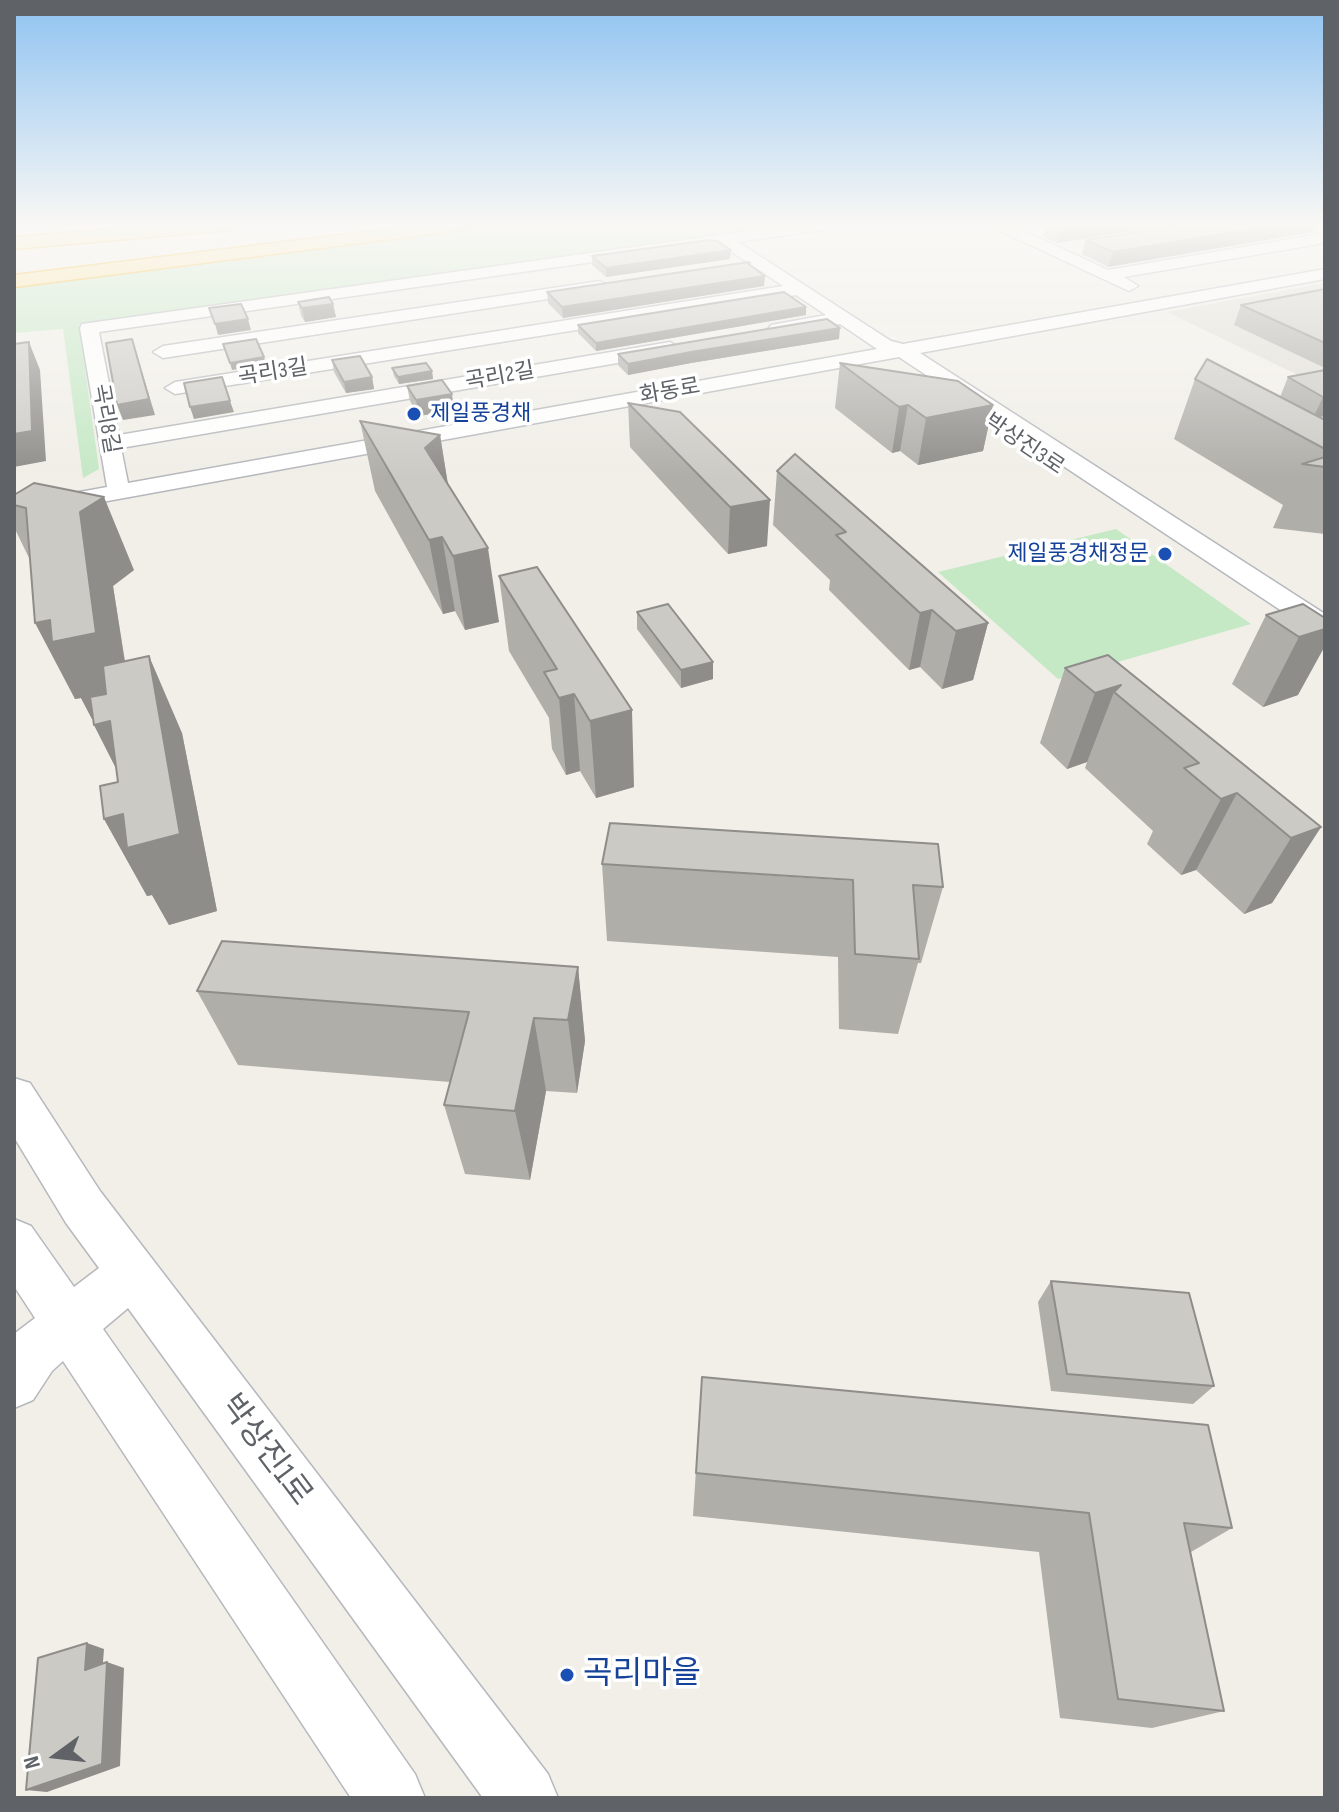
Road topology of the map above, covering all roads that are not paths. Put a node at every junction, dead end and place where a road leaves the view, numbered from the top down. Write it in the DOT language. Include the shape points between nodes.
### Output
graph roads {
  1 [pos="221,310"];
  2 [pos="443,310"];
  3 [pos="492,310"];
  4 [pos="669,310"];
  5 [pos="830,310"];
  6 [pos="1108,310"];
  7 [pos="843,318"];
  8 [pos="154,319"];
  9 [pos="514,334"];
  10 [pos="750,334"];
  11 [pos="689,344"];
  12 [pos="891,350"];
  13 [pos="163,352"];
  14 [pos="545,369"];
  15 [pos="577,405"];
  16 [pos="181,409"];
  17 [pos="109,443"];
  18 [pos="116,483"];
  19 [pos="14,501"];
  20 [pos="14,511"];
  21 [pos="1325,627"];
  22 [pos="1325,647"];
  23 [pos="14,1097"];
  24 [pos="14,1243"];
  25 [pos="132,1273"];
  26 [pos="67,1323"];
  27 [pos="15,1376"];
  28 [pos="391,1798"];
  29 [pos="524,1798"];
  1 -- 8 [label="street, 곡리8길"];
  2 -- 13 [label="street"];
  3 -- 9 [label="street"];
  4 -- 9 [label="street, 곡리3길"];
  5 -- 7 [label="street"];
  6 -- 12 [label="street, 화동로"];
  7 -- 10 [label="street"];
  7 -- 12 [label="street"];
  8 -- 13 [label="street"];
  8 -- 17 [label="street, 곡리8길" via="89,328"];
  9 -- 14 [label="street"];
  9 -- 16 [label="street, 곡리3길"];
  11 -- 14 [label="street, 곡리2길"];
  12 -- 15 [label="street, 화동로"];
  12 -- 21 [label="street, 박상진3로"];
  12 -- 22 [label="street, 박상진3로"];
  13 -- 16 [label="street"];
  14 -- 15 [label="street"];
  14 -- 16 [label="street, 곡리2길"];
  15 -- 18 [label="street, 화동로"];
  15 -- 20 [label="street, 화동로"];
  16 -- 17 [label="street, 곡리2길"];
  17 -- 18 [label="street, 곡리8길"];
  18 -- 19 [label="street, 화동로"];
  23 -- 25 [label="street, 박상진1로"];
  24 -- 26 [label="street"];
  25 -- 26 [label="street"];
  25 -- 29 [label="street, 박상진1로"];
  26 -- 27 [label="street"];
  26 -- 28 [label="street"];
}
